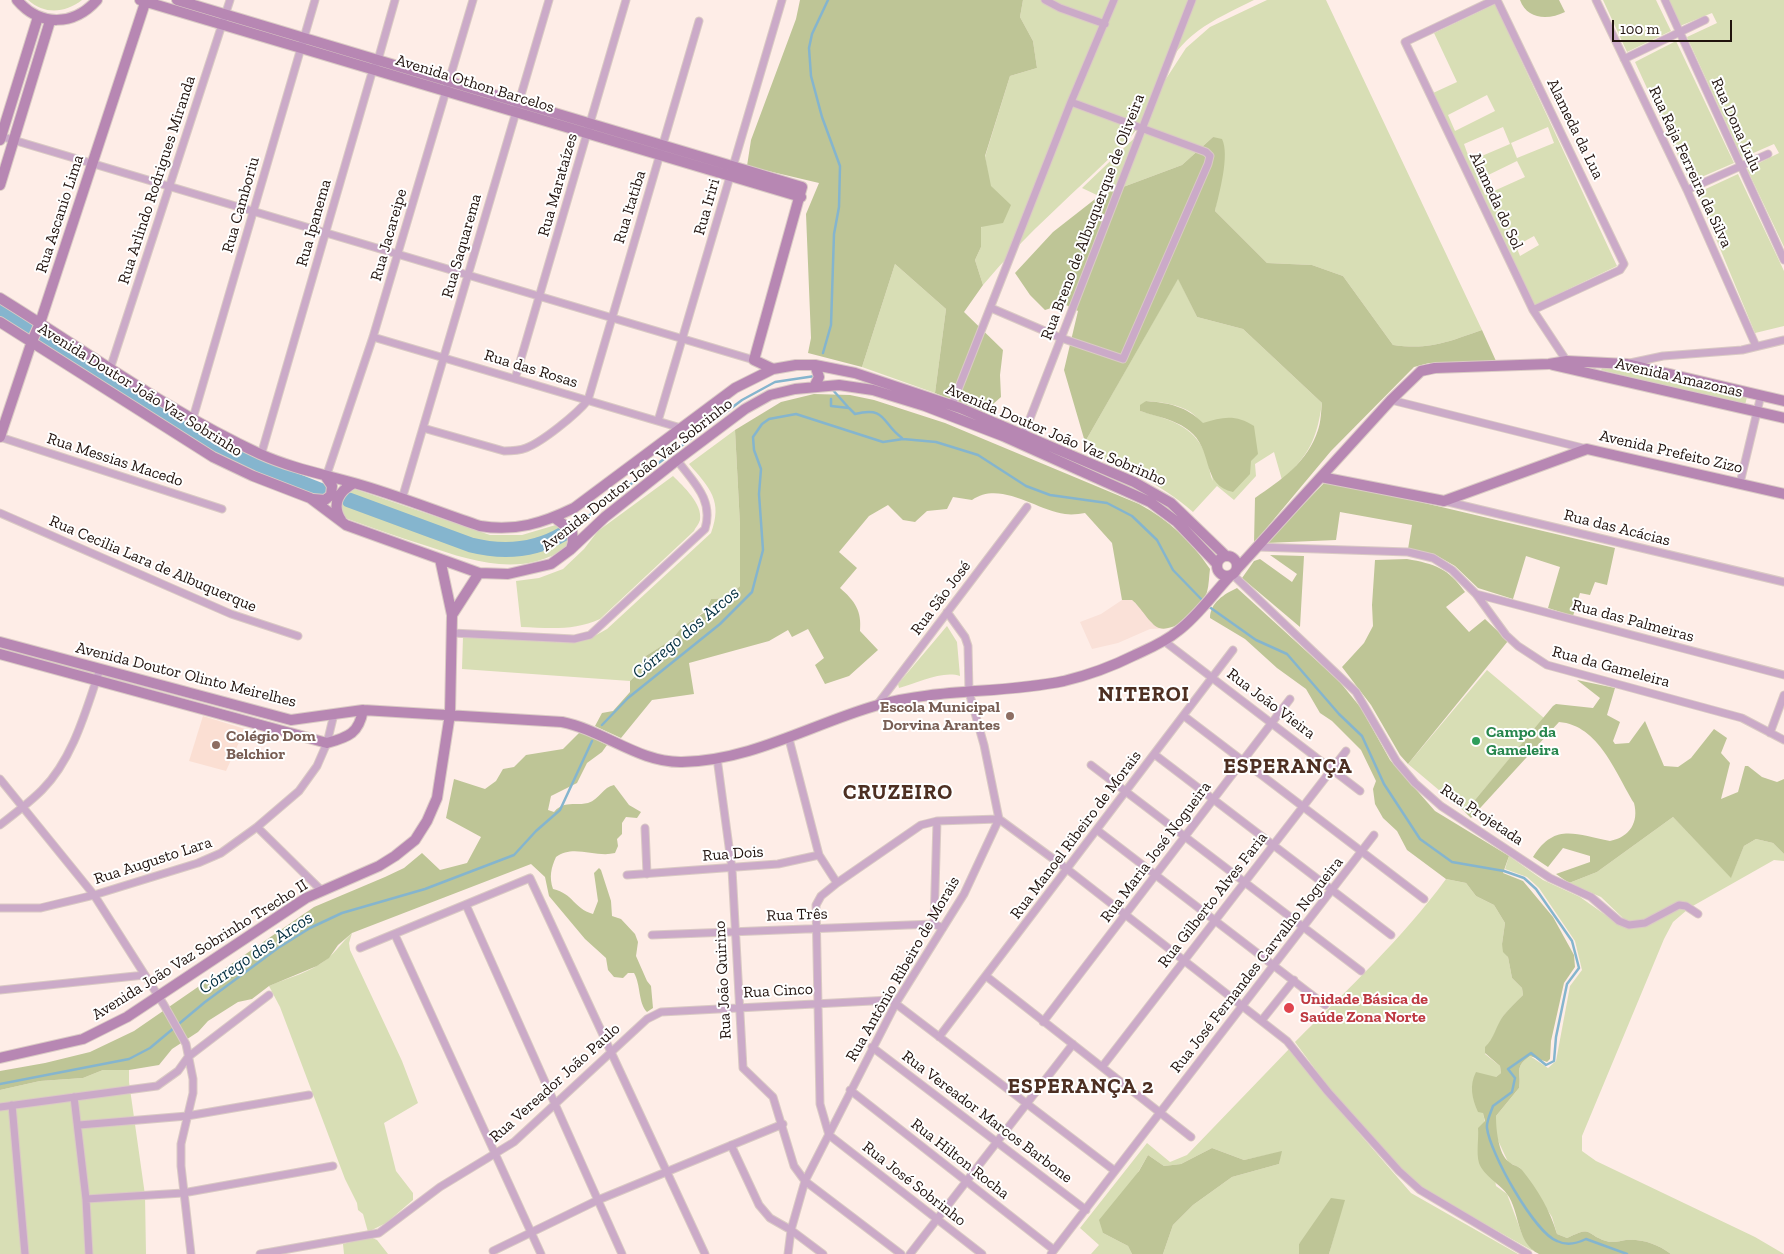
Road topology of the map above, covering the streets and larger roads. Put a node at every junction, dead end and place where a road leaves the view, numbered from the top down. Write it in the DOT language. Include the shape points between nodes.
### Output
graph roads {
  1 [pos="17,0"];
  2 [pos="97,0"];
  3 [pos="177,0"];
  4 [pos="230,0"];
  5 [pos="315,0"];
  6 [pos="395,0"];
  7 [pos="473,0"];
  8 [pos="549,0"];
  9 [pos="626,0"];
  10 [pos="782,0"];
  11 [pos="1045,0"];
  12 [pos="1114,0"];
  13 [pos="1192,0"];
  14 [pos="1496,0"];
  15 [pos="1596,0"];
  16 [pos="1665,0"];
  17 [pos="144,1"];
  18 [pos="38,17"];
  19 [pos="50,20"];
  20 [pos="224,20"];
  21 [pos="1705,20"];
  22 [pos="699,21"];
  23 [pos="1105,24"];
  24 [pos="1680,33"];
  25 [pos="303,43"];
  26 [pos="1624,58"];
  27 [pos="375,65"];
  28 [pos="447,86"];
  29 [pos="1071,102"];
  30 [pos="518,107"];
  31 [pos="589,128"];
  32 [pos="1142,128"];
  33 [pos="0,137"];
  34 [pos="14,140"];
  35 [pos="662,150"];
  36 [pos="1768,154"];
  37 [pos="92,164"];
  38 [pos="1739,167"];
  39 [pos="732,171"];
  40 [pos="0,184"];
  41 [pos="170,187"];
  42 [pos="1687,190"];
  43 [pos="253,212"];
  44 [pos="325,233"];
  45 [pos="397,255"];
  46 [pos="1784,260"];
  47 [pos="468,276"];
  48 [pos="539,297"];
  49 [pos="0,298"];
  50 [pos="991,308"];
  51 [pos="1532,310"];
  52 [pos="611,318"];
  53 [pos="0,322"];
  54 [pos="40,323"];
  55 [pos="373,337"];
  56 [pos="1061,338"];
  57 [pos="682,339"];
  58 [pos="1784,340"];
  59 [pos="32,341"];
  60 [pos="1756,346"];
  61 [pos="444,357"];
  62 [pos="754,360"];
  63 [pos="1627,364"];
  64 [pos="815,365"];
  65 [pos="1568,365"];
  66 [pos="110,369"];
  67 [pos="773,369"];
  68 [pos="516,379"];
  69 [pos="814,387"];
  70 [pos="1761,395"];
  71 [pos="588,400"];
  72 [pos="1391,400"];
  73 [pos="1784,401"];
  74 [pos="952,405"];
  75 [pos="1758,412"];
  76 [pos="193,418"];
  77 [pos="1784,418"];
  78 [pos="658,421"];
  79 [pos="423,428"];
  80 [pos="681,428"];
  81 [pos="0,437"];
  82 [pos="1022,439"];
  83 [pos="1587,449"];
  84 [pos="261,455"];
  85 [pos="677,460"];
  86 [pos="326,477"];
  87 [pos="1321,477"];
  88 [pos="354,483"];
  89 [pos="1740,483"];
  90 [pos="1784,494"];
  91 [pos="310,498"];
  92 [pos="402,499"];
  93 [pos="1444,501"];
  94 [pos="1028,507"];
  95 [pos="222,509"];
  96 [pos="0,513"];
  97 [pos="554,518"];
  98 [pos="346,525"];
  99 [pos="1255,548"];
  100 [pos="570,550"];
  101 [pos="1228,556"];
  102 [pos="440,559"];
  103 [pos="1217,566"];
  104 [pos="479,573"];
  105 [pos="1233,573"];
  106 [pos="1784,582"];
  107 [pos="1476,594"];
  108 [pos="1209,599"];
  109 [pos="947,612"];
  110 [pos="452,615"];
  111 [pos="452,633"];
  112 [pos="298,636"];
  113 [pos="1164,641"];
  114 [pos="0,642"];
  115 [pos="20,648"];
  116 [pos="1233,650"];
  117 [pos="0,654"];
  118 [pos="16,659"];
  119 [pos="100,669"];
  120 [pos="1784,675"];
  121 [pos="1212,677"];
  122 [pos="96,680"];
  123 [pos="969,692"];
  124 [pos="190,693"];
  125 [pos="1784,695"];
  126 [pos="1290,699"];
  127 [pos="187,705"];
  128 [pos="877,705"];
  129 [pos="363,710"];
  130 [pos="334,714"];
  131 [pos="450,714"];
  132 [pos="1184,716"];
  133 [pos="1272,722"];
  134 [pos="1770,732"];
  135 [pos="789,739"];
  136 [pos="1784,740"];
  137 [pos="327,743"];
  138 [pos="1346,750"];
  139 [pos="1154,754"];
  140 [pos="717,758"];
  141 [pos="1243,760"];
  142 [pos="1091,765"];
  143 [pos="1332,768"];
  144 [pos="0,778"];
  145 [pos="1360,791"];
  146 [pos="1126,792"];
  147 [pos="1214,798"];
  148 [pos="22,806"];
  149 [pos="1303,806"];
  150 [pos="999,819"];
  151 [pos="937,822"];
  152 [pos="0,825"];
  153 [pos="257,827"];
  154 [pos="644,828"];
  155 [pos="1097,830"];
  156 [pos="1374,835"];
  157 [pos="1185,836"];
  158 [pos="1273,844"];
  159 [pos="1362,851"];
  160 [pos="819,855"];
  161 [pos="732,869"];
  162 [pos="1067,869"];
  163 [pos="647,874"];
  164 [pos="627,875"];
  165 [pos="1156,875"];
  166 [pos="837,883"];
  167 [pos="1244,883"];
  168 [pos="1332,889"];
  169 [pos="322,891"];
  170 [pos="94,895"];
  171 [pos="1424,899"];
  172 [pos="466,905"];
  173 [pos="0,908"];
  174 [pos="1126,914"];
  175 [pos="1698,914"];
  176 [pos="1216,920"];
  177 [pos="934,924"];
  178 [pos="1303,927"];
  179 [pos="817,928"];
  180 [pos="943,928"];
  181 [pos="735,930"];
  182 [pos="395,934"];
  183 [pos="652,935"];
  184 [pos="1391,935"];
  185 [pos="360,948"];
  186 [pos="1184,960"];
  187 [pos="1274,964"];
  188 [pos="1361,971"];
  189 [pos="146,975"];
  190 [pos="986,976"];
  191 [pos="1294,980"];
  192 [pos="0,990"];
  193 [pos="269,995"];
  194 [pos="162,1000"];
  195 [pos="818,1002"];
  196 [pos="896,1003"];
  197 [pos="1325,1005"];
  198 [pos="1244,1006"];
  199 [pos="738,1007"];
  200 [pos="661,1012"];
  201 [pos="1262,1020"];
  202 [pos="1043,1022"];
  203 [pos="940,1037"];
  204 [pos="1073,1044"];
  205 [pos="872,1047"];
  206 [pos="611,1052"];
  207 [pos="188,1057"];
  208 [pos="0,1058"];
  209 [pos="1102,1067"];
  210 [pos="850,1090"];
  211 [pos="310,1095"];
  212 [pos="74,1097"];
  213 [pos="555,1104"];
  214 [pos="1027,1104"];
  215 [pos="12,1105"];
  216 [pos="0,1107"];
  217 [pos="1159,1113"];
  218 [pos="187,1116"];
  219 [pos="783,1124"];
  220 [pos="79,1125"];
  221 [pos="828,1136"];
  222 [pos="1191,1137"];
  223 [pos="997,1143"];
  224 [pos="731,1145"];
  225 [pos="496,1155"];
  226 [pos="333,1166"];
  227 [pos="668,1171"];
  228 [pos="1115,1171"];
  229 [pos="805,1181"];
  230 [pos="967,1182"];
  231 [pos="183,1193"];
  232 [pos="86,1199"];
  233 [pos="598,1200"];
  234 [pos="1086,1210"];
  235 [pos="937,1220"];
  236 [pos="791,1230"];
  237 [pos="531,1233"];
  238 [pos="493,1250"];
  239 [pos="1052,1252"];
  240 [pos="25,1254"];
  241 [pos="89,1254"];
  242 [pos="191,1254"];
  243 [pos="260,1254"];
  244 [pos="541,1254"];
  245 [pos="622,1254"];
  246 [pos="705,1254"];
  247 [pos="788,1254"];
  248 [pos="823,1254"];
  249 [pos="901,1254"];
  250 [pos="910,1254"];
  251 [pos="982,1254"];
  252 [pos="1528,1254"];
  1 -- 18 [label="street"];
  2 -- 19 [label="street" via="76,17"];
  3 -- 20 [label="street, Avenida Othon Barcelos"];
  4 -- 20 [label="street, Rua Arlindo Rodrigues Miranda"];
  5 -- 25 [label="street, Rua Camboriu"];
  6 -- 27 [label="street, Rua Ipanema"];
  7 -- 28 [label="street, Rua Jacareipe"];
  8 -- 30 [label="street, Rua Saquarema"];
  9 -- 31 [label="street, Rua Marataízes"];
  10 -- 39 [label="street, Rua Iriri"];
  11 -- 23 [label="street"];
  12 -- 23 [label="street"];
  13 -- 32 [label="street, Rua Breno de Albuquerque de Oliveira"];
  14 -- 51 [label="street, Alameda do Sol" via="1405,42"];
  14 -- 51 [label="street, Alameda da Lua" via="1623,260 1620,270"];
  15 -- 26 [label="street, Rua Raja Ferreira da Silva"];
  16 -- 24 [label="street, Rua Dona Lulu"];
  17 -- 20 [label="street, Avenida Othon Barcelos"];
  17 -- 37 [label="street, Rua Ascanio Lima"];
  18 -- 19 [label="street"];
  18 -- 33 [label="street"];
  19 -- 34 [label="street"];
  20 -- 25 [label="street, Avenida Othon Barcelos"];
  20 -- 41 [label="street, Rua Arlindo Rodrigues Miranda"];
  21 -- 24 [label="street"];
  22 -- 35 [label="street, Rua Itatiba"];
  23 -- 29 [label="street"];
  24 -- 26 [label="street"];
  24 -- 38 [label="street, Rua Dona Lulu"];
  25 -- 27 [label="street, Avenida Othon Barcelos"];
  25 -- 43 [label="street, Rua Camboriu"];
  26 -- 42 [label="street, Rua Raja Ferreira da Silva"];
  27 -- 28 [label="street, Avenida Othon Barcelos"];
  27 -- 44 [label="street, Rua Ipanema"];
  28 -- 30 [label="street, Avenida Othon Barcelos"];
  28 -- 45 [label="street, Rua Jacareipe"];
  29 -- 32 [label="street"];
  29 -- 50 [label="street"];
  30 -- 31 [label="street, Avenida Othon Barcelos"];
  30 -- 47 [label="street, Rua Saquarema"];
  31 -- 35 [label="street, Avenida Othon Barcelos"];
  31 -- 48 [label="street, Rua Marataízes"];
  32 -- 56 [label="street, Rua Breno de Albuquerque de Oliveira"];
  32 -- 56 [label="street" via="1206,152 1210,156 1208,164 1123,359"];
  33 -- 34 [label="street"];
  34 -- 37 [label="street"];
  34 -- 40 [label="street"];
  35 -- 39 [label="street, Avenida Othon Barcelos"];
  35 -- 52 [label="street, Rua Itatiba"];
  36 -- 38 [label="street"];
  37 -- 41 [label="street"];
  37 -- 54 [label="street, Rua Ascanio Lima"];
  38 -- 42 [label="street"];
  38 -- 46 [label="street, Rua Dona Lulu"];
  39 -- 57 [label="street, Rua Iriri"];
  39 -- 62 [label="street, Avenida Othon Barcelos" via="801,197"];
  41 -- 43 [label="street"];
  41 -- 66 [label="street, Rua Arlindo Rodrigues Miranda"];
  42 -- 60 [label="street, Rua Raja Ferreira da Silva"];
  43 -- 44 [label="street"];
  43 -- 76 [label="street, Rua Camboriu"];
  44 -- 45 [label="street"];
  44 -- 84 [label="street, Rua Ipanema"];
  45 -- 47 [label="street"];
  45 -- 55 [label="street, Rua Jacareipe"];
  47 -- 48 [label="street"];
  47 -- 61 [label="street, Rua Saquarema"];
  48 -- 52 [label="street"];
  48 -- 68 [label="street, Rua Marataízes"];
  49 -- 54 [label="street, Avenida Doutor João Vaz Sobrinho"];
  50 -- 56 [label="street"];
  50 -- 74 [label="street"];
  51 -- 65 [label="street, Alameda do Sol"];
  52 -- 57 [label="street"];
  52 -- 71 [label="street, Rua Itatiba"];
  53 -- 59 [label="street, Avenida Doutor João Vaz Sobrinho"];
  54 -- 59 [label="street, Rua Ascanio Lima"];
  54 -- 66 [label="street, Avenida Doutor João Vaz Sobrinho"];
  55 -- 61 [label="street, Rua das Rosas"];
  55 -- 86 [label="street, Rua Jacareipe"];
  56 -- 82 [label="street, Rua Breno de Albuquerque de Oliveira"];
  57 -- 62 [label="street"];
  57 -- 78 [label="street, Rua Iriri"];
  58 -- 60 [label="street"];
  59 -- 81 [label="street, Rua Ascanio Lima"];
  59 -- 91 [label="street, Avenida Doutor João Vaz Sobrinho" via="213,457"];
  60 -- 63 [label="street" via="1663,356"];
  61 -- 68 [label="street, Rua das Rosas"];
  61 -- 79 [label="street, Rua Saquarema"];
  62 -- 67 [label="street"];
  63 -- 65 [label="street, Avenida Amazonas"];
  63 -- 70 [label="street, Avenida Amazonas"];
  64 -- 67 [label="street, Avenida Doutor João Vaz Sobrinho"];
  64 -- 69 [label="street" via="819,377"];
  64 -- 74 [label="street, Avenida Doutor João Vaz Sobrinho" via="855,374"];
  65 -- 72 [label="street" via="1435,368 1421,371"];
  65 -- 75 [label="street, Avenida Amazonas"];
  66 -- 76 [label="street, Avenida Doutor João Vaz Sobrinho"];
  67 -- 80 [label="street, Avenida Doutor João Vaz Sobrinho" via="735,388"];
  68 -- 71 [label="street, Rua das Rosas"];
  69 -- 82 [label="street, Avenida Doutor João Vaz Sobrinho" via="839,385 873,390"];
  69 -- 85 [label="street, Avenida Doutor João Vaz Sobrinho" via="770,395 744,409"];
  70 -- 73 [label="street, Avenida Amazonas"];
  70 -- 75 [label="street"];
  71 -- 78 [label="street, Rua das Rosas"];
  71 -- 79 [label="street" via="580,410 529,447 516,452"];
  72 -- 83 [label="street"];
  72 -- 87 [label="street"];
  74 -- 82 [label="street, Avenida Doutor João Vaz Sobrinho"];
  75 -- 77 [label="street, Avenida Amazonas"];
  75 -- 89 [label="street"];
  76 -- 84 [label="street, Avenida Doutor João Vaz Sobrinho"];
  78 -- 80 [label="street, Rua das Rosas"];
  79 -- 92 [label="street, Rua Saquarema"];
  80 -- 97 [label="street, Avenida Doutor João Vaz Sobrinho" via="598,492"];
  81 -- 95 [label="street, Rua Messias Macedo"];
  82 -- 101 [label="street, Avenida Doutor João Vaz Sobrinho" via="1156,493"];
  82 -- 103 [label="street, Avenida Doutor João Vaz Sobrinho" via="1150,502 1176,522"];
  83 -- 89 [label="street, Avenida Prefeito Zizo"];
  83 -- 93 [label="street, Avenida Prefeito Zizo"];
  84 -- 86 [label="street, Avenida Doutor João Vaz Sobrinho"];
  85 -- 100 [label="street, Avenida Doutor João Vaz Sobrinho" via="605,517"];
  85 -- 111 [label="street" via="706,502 709,515 705,528 590,635 574,639"];
  86 -- 88 [label="street, Avenida Doutor João Vaz Sobrinho"];
  86 -- 91 [label="street" via="332,486 331,495 324,500"];
  87 -- 93 [label="street"];
  87 -- 99 [label="street"];
  88 -- 92 [label="street, Avenida Doutor João Vaz Sobrinho"];
  88 -- 98 [label="street" via="343,489 336,505 340,519"];
  89 -- 90 [label="street, Avenida Prefeito Zizo"];
  91 -- 98 [label="street, Avenida Doutor João Vaz Sobrinho"];
  92 -- 97 [label="street, Avenida Doutor João Vaz Sobrinho" via="500,530 522,528"];
  93 -- 106 [label="street, Rua das Acácias"];
  94 -- 109 [label="street, Rua São José"];
  96 -- 112 [label="street, Rua Cecilia Lara de Albuquerque" via="231,614"];
  97 -- 100 [label="street" via="572,531 574,542"];
  98 -- 102 [label="street, Avenida Doutor João Vaz Sobrinho"];
  99 -- 101 [label="street"];
  99 -- 105 [label="street"];
  99 -- 107 [label="street, Rua da Gameleira" via="1408,552 1432,558 1452,570"];
  100 -- 104 [label="street, Avenida Doutor João Vaz Sobrinho" via="551,564 531,570 508,574"];
  101 -- 103 [label="street" via="1220,558"];
  101 -- 105 [label="street" via="1235,560"];
  102 -- 104 [label="street, Avenida Doutor João Vaz Sobrinho"];
  102 -- 110 [label="street, Avenida João Vaz Sobrinho Trecho II"];
  103 -- 105 [label="street" via="1221,575"];
  103 -- 108 [label="street"];
  104 -- 110 [label="street"];
  105 -- 108 [label="street"];
  105 -- 175 [label="street, Rua Projetada" via="1356,692 1397,762 1415,784 1441,806 1550,878 1590,897 1629,926 1645,923 1679,905"];
  107 -- 120 [label="street, Rua das Palmeiras"];
  107 -- 134 [label="street, Rua da Gameleira" via="1506,635 1547,665 1742,718"];
  108 -- 113 [label="street, Avenida Doutor Olinto Meirelhes"];
  109 -- 123 [label="street" via="968,646"];
  109 -- 128 [label="street, Rua São José"];
  110 -- 111 [label="street, Avenida João Vaz Sobrinho Trecho II"];
  111 -- 131 [label="street, Avenida João Vaz Sobrinho Trecho II"];
  113 -- 121 [label="street, Rua João Vieira"];
  113 -- 123 [label="street, Avenida Doutor Olinto Meirelhes" via="1114,665 1066,680"];
  114 -- 115 [label="street, Avenida Doutor Olinto Meirelhes"];
  115 -- 118 [label="street"];
  115 -- 119 [label="street, Avenida Doutor Olinto Meirelhes"];
  116 -- 121 [label="street, Rua Manoel Ribeiro de Morais"];
  117 -- 118 [label="street, Avenida Doutor Olinto Meirelhes"];
  118 -- 122 [label="street, Avenida Doutor Olinto Meirelhes"];
  119 -- 122 [label="street"];
  119 -- 124 [label="street, Avenida Doutor Olinto Meirelhes"];
  121 -- 132 [label="street, Rua Manoel Ribeiro de Morais"];
  121 -- 133 [label="street, Rua João Vieira"];
  122 -- 127 [label="street, Avenida Doutor Olinto Meirelhes"];
  122 -- 148 [label="street" via="77,733 61,764 42,790"];
  123 -- 128 [label="street, Avenida Doutor Olinto Meirelhes" via="929,694"];
  123 -- 150 [label="street"];
  124 -- 127 [label="street"];
  124 -- 130 [label="street, Avenida Doutor Olinto Meirelhes" via="291,720"];
  125 -- 134 [label="street"];
  126 -- 133 [label="street, Rua Maria José Nogueira"];
  127 -- 137 [label="street, Avenida Doutor Olinto Meirelhes"];
  128 -- 135 [label="street, Avenida Doutor Olinto Meirelhes"];
  129 -- 130 [label="street, Avenida Doutor Olinto Meirelhes"];
  129 -- 131 [label="street, Avenida Doutor Olinto Meirelhes"];
  129 -- 137 [label="street" via="361,723 353,733"];
  130 -- 137 [label="street, Rua Augusto Lara"];
  131 -- 140 [label="street, Avenida Doutor Olinto Meirelhes" via="562,722 584,728 660,761"];
  131 -- 169 [label="street, Avenida João Vaz Sobrinho Trecho II" via="437,798 415,840 379,866"];
  132 -- 139 [label="street, Rua Manoel Ribeiro de Morais"];
  132 -- 141 [label="street"];
  133 -- 141 [label="street, Rua Maria José Nogueira"];
  133 -- 143 [label="street, Rua João Vieira"];
  134 -- 136 [label="street, Rua da Gameleira"];
  135 -- 140 [label="street, Avenida Doutor Olinto Meirelhes"];
  135 -- 160 [label="street"];
  137 -- 153 [label="street, Rua Augusto Lara" via="317,766 299,791"];
  138 -- 143 [label="street, Rua Gilberto Alves Faria"];
  139 -- 146 [label="street, Rua Manoel Ribeiro de Morais"];
  139 -- 147 [label="street"];
  140 -- 161 [label="street, Rua João Quirino"];
  141 -- 147 [label="street, Rua Maria José Nogueira"];
  141 -- 149 [label="street"];
  142 -- 146 [label="street"];
  143 -- 145 [label="street, Rua João Vieira"];
  143 -- 149 [label="street, Rua Gilberto Alves Faria"];
  144 -- 148 [label="street"];
  146 -- 155 [label="street, Rua Manoel Ribeiro de Morais"];
  146 -- 157 [label="street"];
  147 -- 157 [label="street, Rua Maria José Nogueira"];
  147 -- 158 [label="street"];
  148 -- 152 [label="street"];
  148 -- 170 [label="street"];
  149 -- 158 [label="street, Rua Gilberto Alves Faria"];
  149 -- 159 [label="street"];
  150 -- 151 [label="street"];
  150 -- 162 [label="street"];
  150 -- 180 [label="street, Rua Antônio Ribeiro de Morais" via="978,869"];
  151 -- 166 [label="street" via="913,829"];
  151 -- 177 [label="street"];
  153 -- 169 [label="street"];
  153 -- 170 [label="street, Rua Augusto Lara" via="221,853 198,863"];
  154 -- 163 [label="street"];
  155 -- 162 [label="street, Rua Manoel Ribeiro de Morais"];
  155 -- 165 [label="street"];
  156 -- 159 [label="street, Rua José Fernandes Carvalho Nogueira"];
  157 -- 165 [label="street, Rua Maria José Nogueira"];
  157 -- 167 [label="street"];
  158 -- 167 [label="street, Rua Gilberto Alves Faria"];
  158 -- 168 [label="street"];
  159 -- 168 [label="street, Rua José Fernandes Carvalho Nogueira"];
  159 -- 171 [label="street"];
  160 -- 161 [label="street, Rua Dois"];
  160 -- 166 [label="street"];
  161 -- 163 [label="street, Rua Dois"];
  161 -- 181 [label="street, Rua João Quirino"];
  162 -- 174 [label="street"];
  162 -- 190 [label="street, Rua Manoel Ribeiro de Morais"];
  163 -- 164 [label="street, Rua Dois"];
  165 -- 174 [label="street, Rua Maria José Nogueira"];
  165 -- 176 [label="street"];
  166 -- 179 [label="street" via="821,896 816,905"];
  167 -- 176 [label="street, Rua Gilberto Alves Faria"];
  167 -- 178 [label="street"];
  168 -- 178 [label="street, Rua José Fernandes Carvalho Nogueira"];
  168 -- 184 [label="street"];
  169 -- 194 [label="street, Avenida João Vaz Sobrinho Trecho II" via="306,898"];
  170 -- 173 [label="street, Rua Augusto Lara" via="40,908"];
  170 -- 189 [label="street"];
  172 -- 182 [label="street"];
  172 -- 206 [label="street" via="530,878"];
  172 -- 213 [label="street"];
  174 -- 186 [label="street"];
  174 -- 202 [label="street, Rua Maria José Nogueira"];
  176 -- 186 [label="street, Rua Gilberto Alves Faria"];
  176 -- 187 [label="street"];
  177 -- 179 [label="street, Rua Três"];
  177 -- 180 [label="street, Rua Três"];
  178 -- 187 [label="street, Rua José Fernandes Carvalho Nogueira"];
  178 -- 188 [label="street"];
  179 -- 181 [label="street, Rua Três"];
  179 -- 195 [label="street"];
  180 -- 196 [label="street, Rua Antônio Ribeiro de Morais"];
  181 -- 183 [label="street, Rua Três"];
  181 -- 199 [label="street, Rua João Quirino"];
  182 -- 185 [label="street"];
  182 -- 225 [label="street"];
  186 -- 198 [label="street"];
  186 -- 209 [label="street, Rua Gilberto Alves Faria"];
  187 -- 191 [label="street"];
  187 -- 198 [label="street, Rua José Fernandes Carvalho Nogueira"];
  189 -- 192 [label="street"];
  189 -- 194 [label="street"];
  190 -- 202 [label="street"];
  190 -- 203 [label="street, Rua Manoel Ribeiro de Morais"];
  191 -- 197 [label="street"];
  191 -- 201 [label="street"];
  193 -- 207 [label="street"];
  194 -- 207 [label="street" via="186,1044"];
  194 -- 208 [label="street, Avenida João Vaz Sobrinho Trecho II" via="83,1039"];
  195 -- 196 [label="street, Rua Cinco" via="886,999"];
  195 -- 199 [label="street, Rua Cinco"];
  195 -- 221 [label="street" via="820,1104"];
  196 -- 203 [label="street"];
  196 -- 205 [label="street, Rua Antônio Ribeiro de Morais"];
  198 -- 201 [label="street"];
  198 -- 217 [label="street, Rua José Fernandes Carvalho Nogueira"];
  199 -- 200 [label="street, Rua Cinco"];
  199 -- 219 [label="street, Rua João Quirino" via="743,1068 773,1097"];
  200 -- 206 [label="street, Rua Vereador João Paulo" via="647,1019"];
  201 -- 252 [label="street" via="1296,1050 1328,1092 1410,1182 1433,1199"];
  202 -- 204 [label="street"];
  203 -- 214 [label="street"];
  204 -- 209 [label="street"];
  204 -- 214 [label="street"];
  205 -- 210 [label="street, Rua Antônio Ribeiro de Morais"];
  205 -- 223 [label="street, Rua Vereador Marcos Barbone"];
  206 -- 213 [label="street, Rua Vereador João Paulo"];
  206 -- 227 [label="street"];
  207 -- 212 [label="street" via="178,1071 157,1086"];
  207 -- 218 [label="street" via="193,1093"];
  209 -- 217 [label="street"];
  210 -- 221 [label="street, Rua Antônio Ribeiro de Morais"];
  210 -- 230 [label="street, Rua Hilton Rocha"];
  211 -- 218 [label="street"];
  212 -- 215 [label="street"];
  212 -- 220 [label="street"];
  213 -- 225 [label="street, Rua Vereador João Paulo"];
  213 -- 233 [label="street"];
  214 -- 223 [label="street"];
  214 -- 228 [label="street"];
  215 -- 216 [label="street"];
  215 -- 240 [label="street"];
  217 -- 222 [label="street"];
  217 -- 228 [label="street, Rua José Fernandes Carvalho Nogueira"];
  218 -- 220 [label="street"];
  218 -- 231 [label="street" via="181,1144"];
  219 -- 224 [label="street"];
  219 -- 229 [label="street, Rua João Quirino" via="794,1166"];
  220 -- 232 [label="street"];
  221 -- 229 [label="street, Rua Antônio Ribeiro de Morais"];
  221 -- 235 [label="street, Rua José Sobrinho"];
  223 -- 230 [label="street"];
  223 -- 234 [label="street, Rua Vereador Marcos Barbone"];
  224 -- 227 [label="street"];
  224 -- 236 [label="street" via="759,1205 770,1218"];
  225 -- 237 [label="street"];
  225 -- 243 [label="street, Rua Vereador João Paulo" via="440,1187 378,1233"];
  226 -- 231 [label="street"];
  227 -- 233 [label="street"];
  227 -- 246 [label="street"];
  228 -- 234 [label="street, Rua José Fernandes Carvalho Nogueira"];
  229 -- 236 [label="street, Rua Antônio Ribeiro de Morais"];
  229 -- 249 [label="street"];
  230 -- 235 [label="street"];
  230 -- 239 [label="street, Rua Hilton Rocha"];
  231 -- 232 [label="street"];
  231 -- 242 [label="street"];
  232 -- 241 [label="street"];
  233 -- 237 [label="street"];
  233 -- 245 [label="street"];
  234 -- 239 [label="street, Rua José Fernandes Carvalho Nogueira"];
  235 -- 250 [label="street"];
  235 -- 251 [label="street, Rua José Sobrinho"];
  236 -- 247 [label="street, Rua Antônio Ribeiro de Morais"];
  236 -- 248 [label="street"];
  237 -- 238 [label="street"];
  237 -- 244 [label="street"];
}
